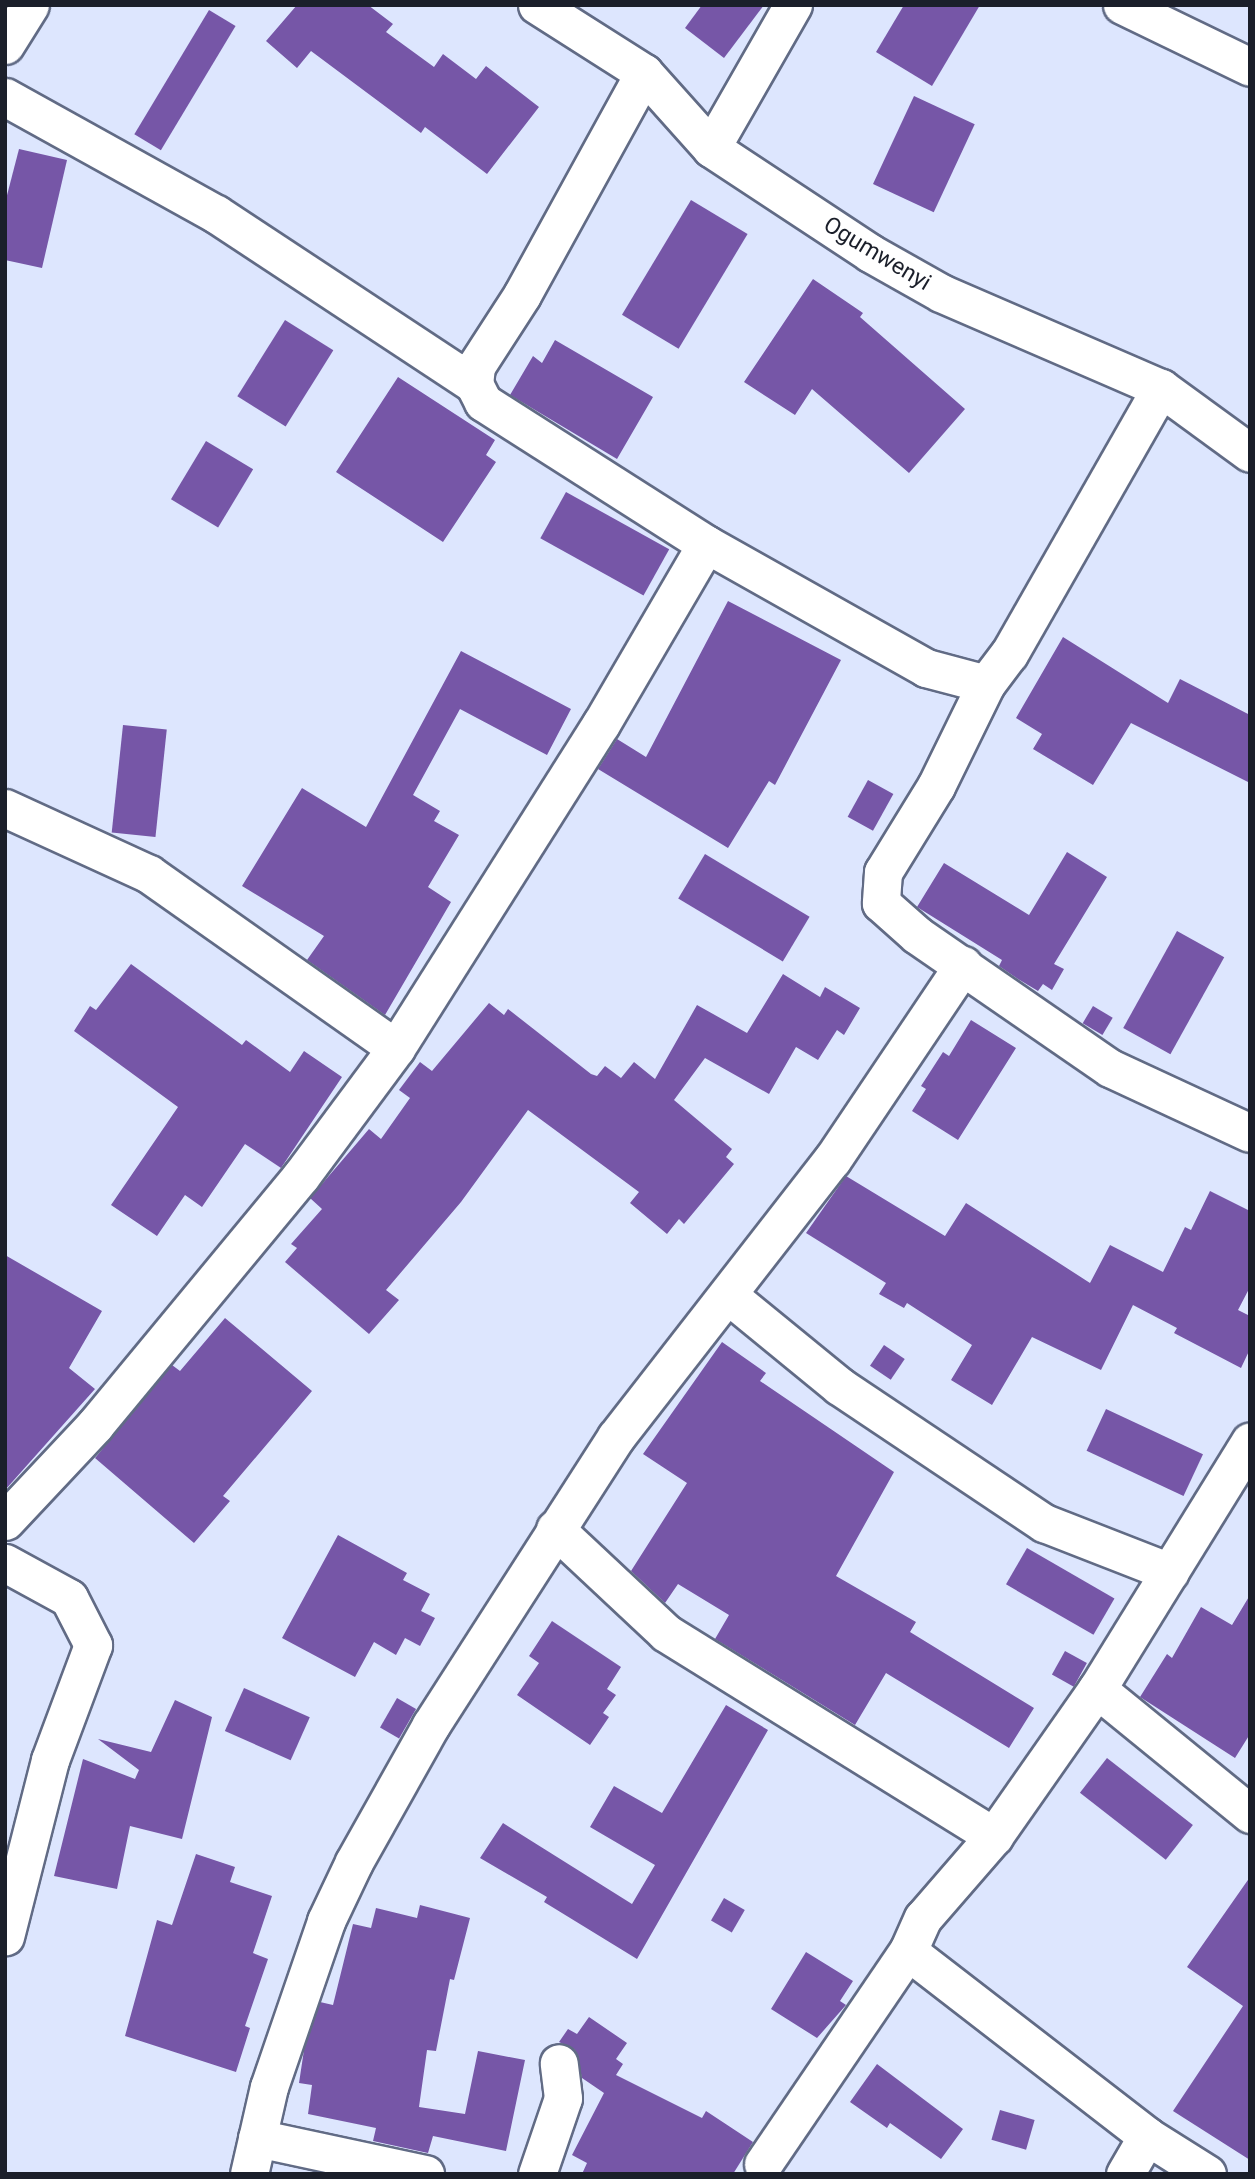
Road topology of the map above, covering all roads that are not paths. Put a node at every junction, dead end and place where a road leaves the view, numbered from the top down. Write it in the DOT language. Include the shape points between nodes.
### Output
graph roads {
  1 [pos="30,5"];
  2 [pos="537,5"];
  3 [pos="793,5"];
  4 [pos="1125,6"];
  5 [pos="5,45"];
  6 [pos="1250,67"];
  7 [pos="644,73"];
  8 [pos="5,97"];
  9 [pos="711,148"];
  10 [pos="474,384"];
  11 [pos="1161,388"];
  12 [pos="1250,453"];
  13 [pos="706,544"];
  14 [pos="986,684"];
  15 [pos="5,808"];
  16 [pos="963,965"];
  17 [pos="396,1048"];
  18 [pos="1250,1133"];
  19 [pos="728,1294"];
  20 [pos="1250,1441"];
  21 [pos="5,1521"];
  22 [pos="555,1529"];
  23 [pos="5,1563"];
  24 [pos="1170,1572"];
  25 [pos="1097,1689"];
  26 [pos="1250,1814"];
  27 [pos="994,1836"];
  28 [pos="5,1936"];
  29 [pos="908,1951"];
  30 [pos="559,2063"];
  31 [pos="1147,2136"];
  32 [pos="257,2138"];
  33 [pos="763,2164"];
  34 [pos="249,2174"];
  35 [pos="425,2174"];
  36 [pos="537,2174"];
  37 [pos="1125,2174"];
  38 [pos="1207,2174"];
  1 -- 5 [label="street"];
  2 -- 7 [label="street, Ogumwenyi"];
  3 -- 9 [label="street"];
  4 -- 6 [label="street"];
  7 -- 9 [label="street, Ogumwenyi"];
  7 -- 10 [label="street" via="522,295 476,366"];
  8 -- 10 [label="street" via="216,214"];
  9 -- 11 [label="street, Ogumwenyi" via="870,253 941,293"];
  10 -- 13 [label="street" via="483,402"];
  11 -- 12 [label="street, Ogumwenyi"];
  11 -- 14 [label="street" via="1009,654"];
  13 -- 14 [label="street" via="926,668"];
  13 -- 17 [label="street" via="601,724"];
  14 -- 16 [label="street" via="936,786 883,872 881,903 917,935"];
  15 -- 17 [label="street" via="149,874"];
  16 -- 18 [label="street" via="1110,1068"];
  16 -- 19 [label="street" via="832,1160"];
  17 -- 21 [label="street" via="284,1197 96,1425"];
  19 -- 22 [label="street" via="616,1437"];
  19 -- 24 [label="street" via="839,1386 1044,1523"];
  20 -- 24 [label="street"];
  22 -- 27 [label="street" via="666,1633"];
  22 -- 32 [label="street" via="431,1725 354,1862 317,1947 269,2087"];
  23 -- 28 [label="street" via="69,1598 93,1646 50,1760"];
  24 -- 25 [label="street"];
  25 -- 26 [label="street"];
  25 -- 27 [label="street"];
  27 -- 29 [label="street" via="923,1918"];
  29 -- 31 [label="street"];
  29 -- 33 [label="street"];
  30 -- 36 [label="street" via="563,2098"];
  31 -- 37 [label="street"];
  31 -- 38 [label="street"];
  32 -- 34 [label="street"];
  32 -- 35 [label="street"];
}
